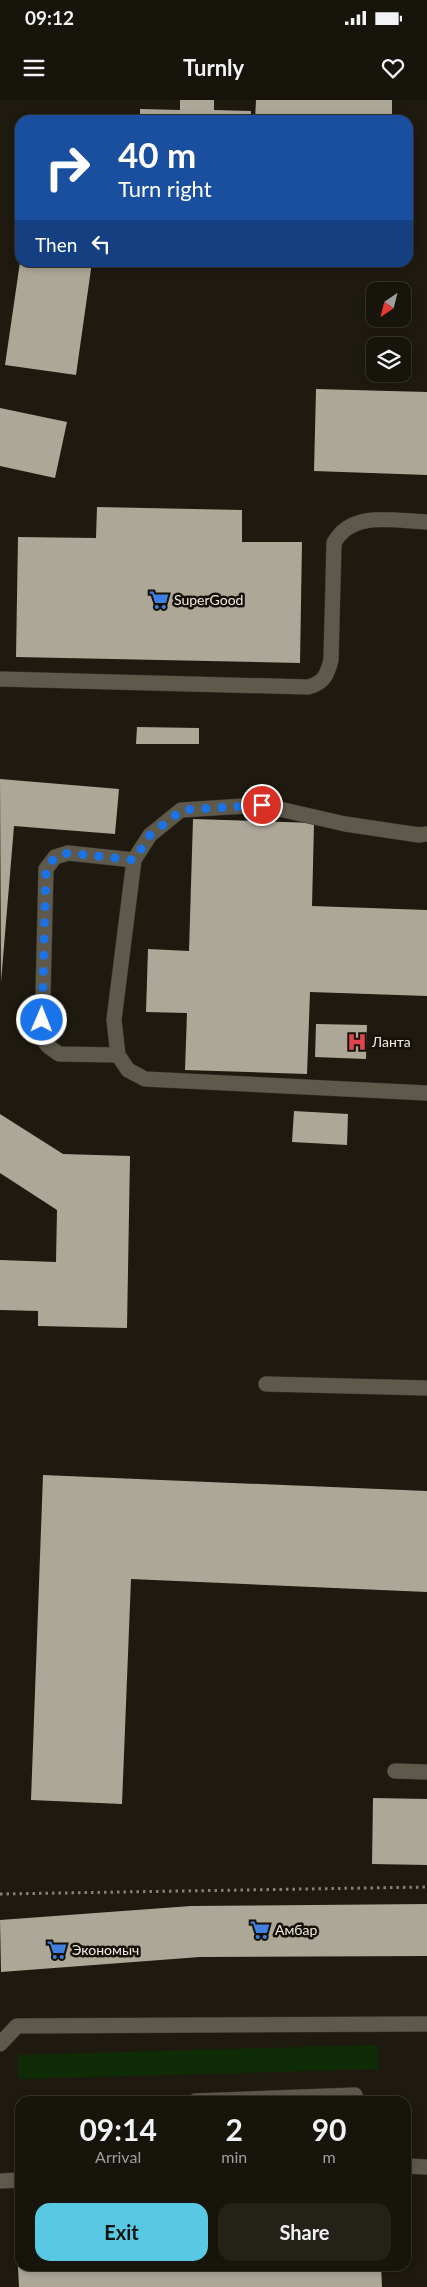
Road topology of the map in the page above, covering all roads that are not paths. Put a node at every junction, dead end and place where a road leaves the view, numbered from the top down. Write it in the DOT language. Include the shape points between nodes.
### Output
graph roads {
  1 [pos="427,522"];
  2 [pos="0,679"];
  3 [pos="427,834"];
  4 [pos="134,860"];
  5 [pos="118,1055"];
  6 [pos="427,1092"];
  7 [pos="266,1384"];
  8 [pos="427,1388"];
  9 [pos="395,1771"];
  10 [pos="427,1772"];
  11 [pos="427,2024"];
  12 [pos="0,2044"];
  13 [pos="328,2096"];
  14 [pos="355,2096"];
  15 [pos="411,2166"];
  16 [pos="427,2167"];
  17 [pos="15,2180"];
  18 [pos="0,2181"];
  1 -- 2 [label="lane" via="363,520 340,532 334,543 331,660 328,674 320,684 308,687"];
  3 -- 4 [label="lane" via="345,824 262,805 182,810 150,835"];
  4 -- 5 [label="lane" via="114,1020"];
  4 -- 5 [label="lane" via="68,853 55,857 46,869 42,1038 58,1054"];
  5 -- 6 [label="lane" via="128,1070 145,1079"];
  7 -- 8 [label="lane"];
  9 -- 10 [label="lane"];
  11 -- 12 [label="lane" via="17,2026"];
  13 -- 14 [label="lane"];
  15 -- 16 [label="lane"];
  17 -- 18 [label="lane"];
}
